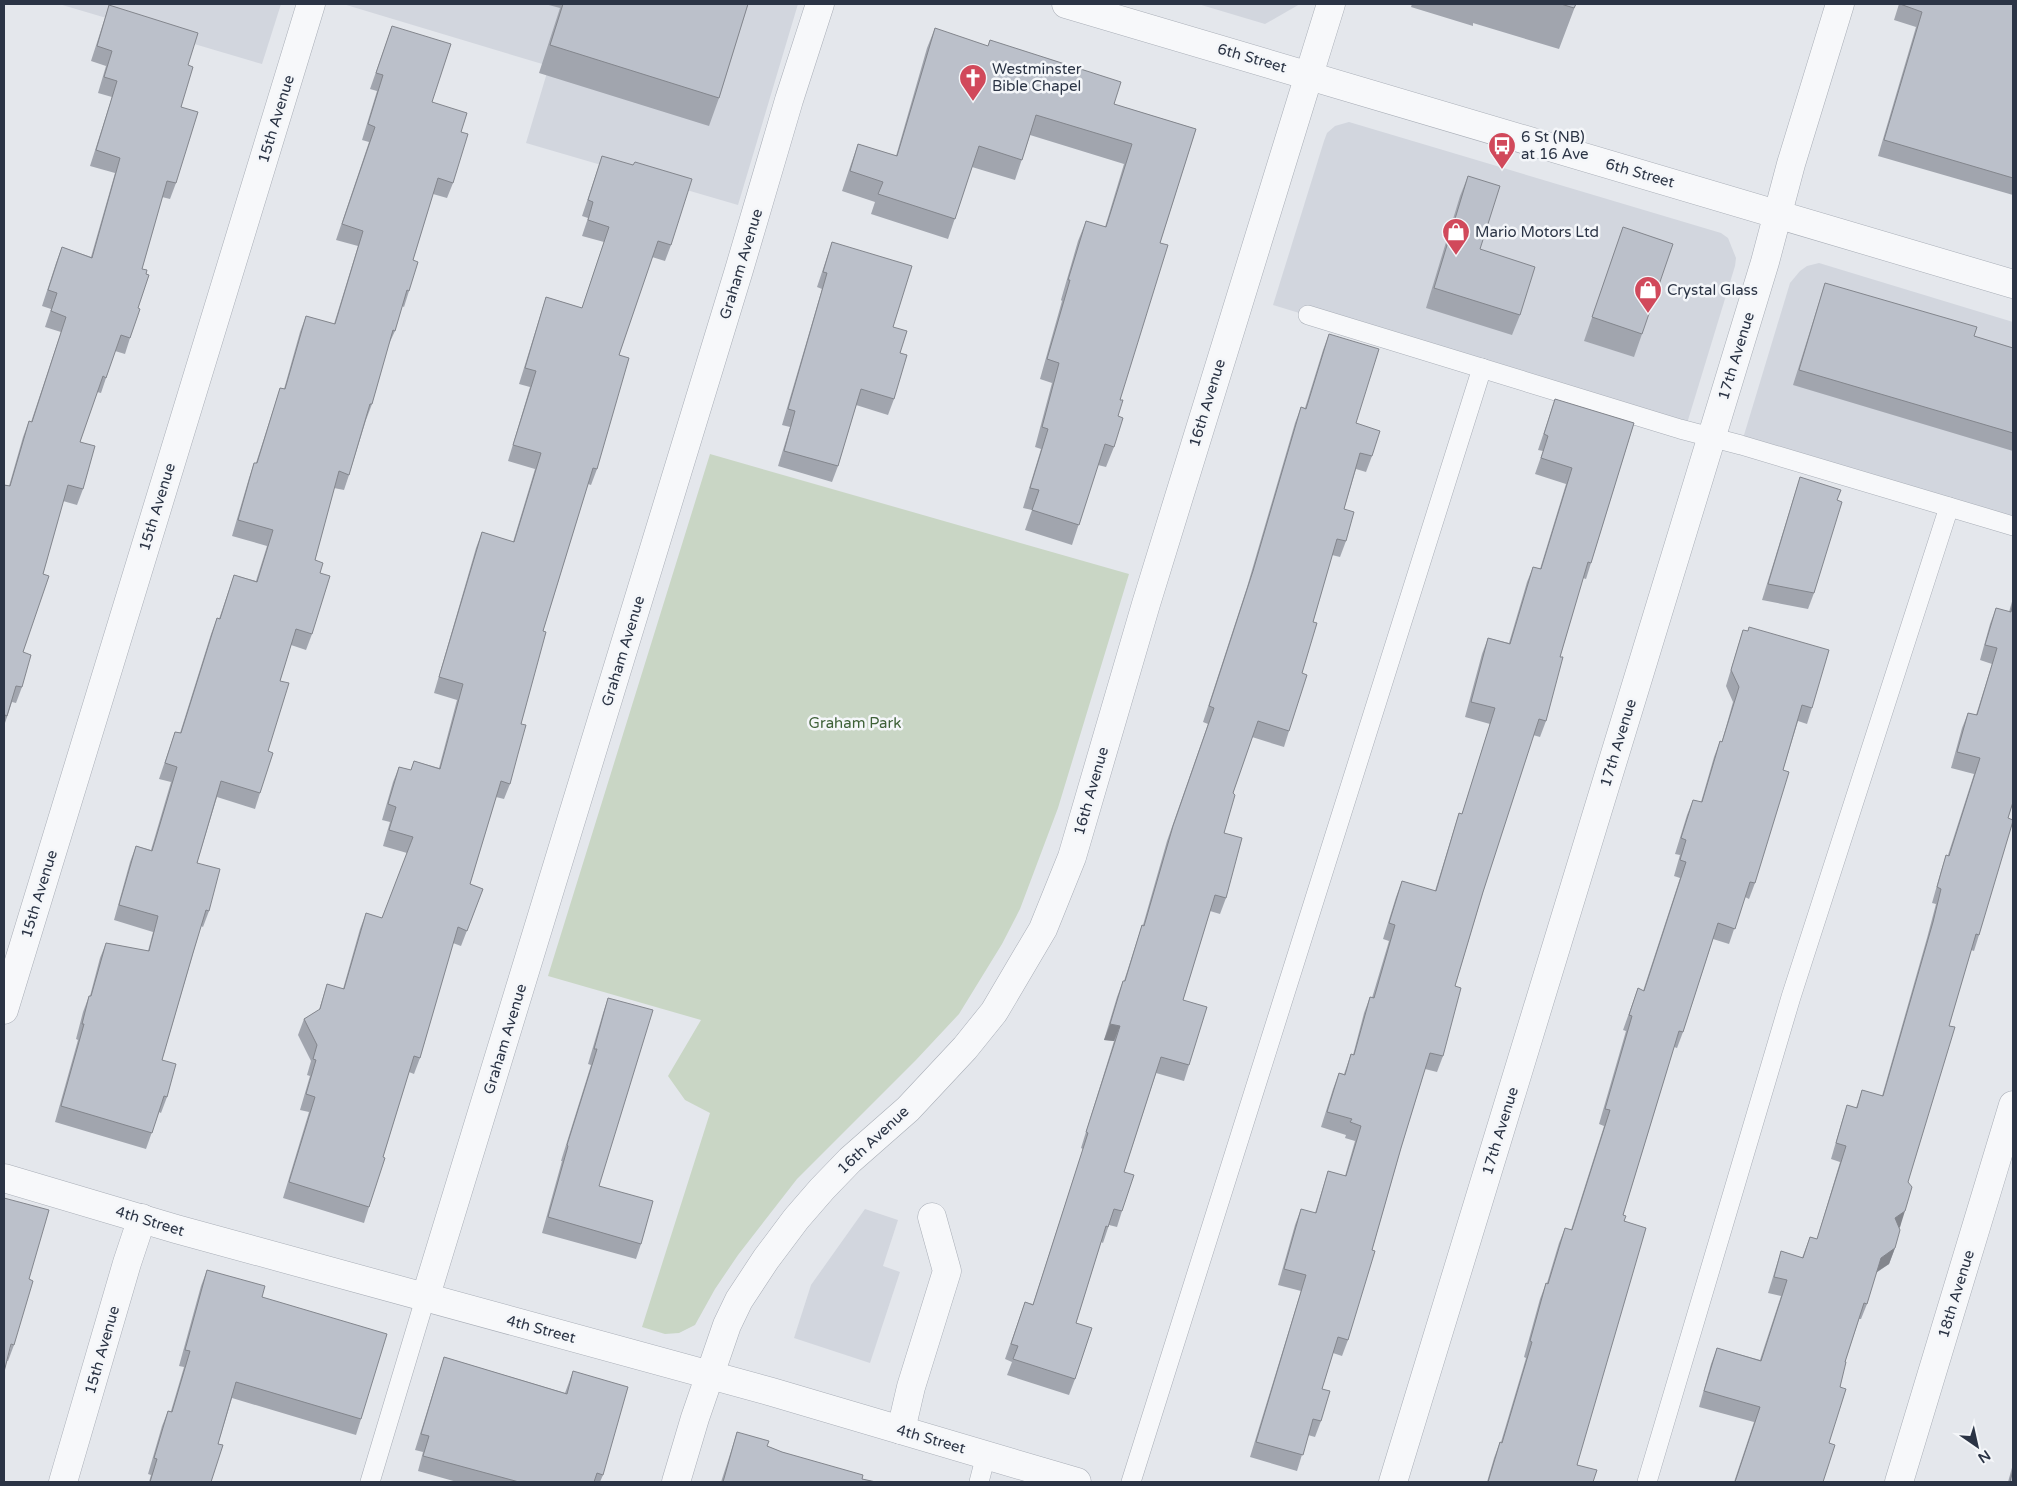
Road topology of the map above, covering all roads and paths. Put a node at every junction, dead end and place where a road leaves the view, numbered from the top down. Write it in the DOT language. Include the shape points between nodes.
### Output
graph roads {
  1 [pos="311,4"];
  2 [pos="820,4"];
  3 [pos="1066,4"];
  4 [pos="1331,4"];
  5 [pos="1840,4"];
  6 [pos="1309,75"];
  7 [pos="1778,213"];
  8 [pos="2013,284"];
  9 [pos="1308,315"];
  10 [pos="1482,368"];
  11 [pos="1711,438"];
  12 [pos="1949,507"];
  13 [pos="2013,526"];
  14 [pos="4,1010"];
  15 [pos="2013,1105"];
  16 [pos="4,1178"];
  17 [pos="932,1217"];
  18 [pos="142,1218"];
  19 [pos="426,1299"];
  20 [pos="710,1375"];
  21 [pos="901,1430"];
  22 [pos="986,1455"];
  23 [pos="63,1482"];
  24 [pos="370,1482"];
  25 [pos="676,1482"];
  26 [pos="979,1482"];
  27 [pos="1078,1482"];
  28 [pos="1131,1482"];
  29 [pos="1393,1482"];
  30 [pos="1647,1482"];
  31 [pos="1898,1482"];
  1 -- 14 [label="street, 15th Avenue"];
  2 -- 19 [label="street, Graham Avenue"];
  3 -- 6 [label="street, 6th Street"];
  4 -- 6 [label="street, 16th Avenue"];
  5 -- 7 [label="street, 17th Avenue"];
  6 -- 7 [label="street, 6th Street"];
  6 -- 20 [label="street, 16th Avenue" via="1146,604 1072,857 1044,929 994,1012 965,1048 908,1109 822,1189 771,1252 739,1300"];
  7 -- 8 [label="street, 6th Street"];
  7 -- 11 [label="street, 17th Avenue"];
  9 -- 10 [label="lane"];
  10 -- 11 [label="lane"];
  10 -- 28 [label="lane"];
  11 -- 12 [label="lane"];
  11 -- 29 [label="street, 17th Avenue"];
  12 -- 13 [label="lane"];
  12 -- 30 [label="lane" via="1790,998"];
  15 -- 31 [label="street, 18th Avenue"];
  16 -- 18 [label="street, 4th Street"];
  17 -- 21 [label="street" via="947,1271"];
  18 -- 19 [label="street, 4th Street"];
  18 -- 23 [label="street, 15th Avenue"];
  19 -- 20 [label="street, 4th Street"];
  19 -- 24 [label="lane"];
  20 -- 21 [label="street, 4th Street"];
  20 -- 25 [label="street, 16th Avenue"];
  21 -- 22 [label="street, 4th Street"];
  22 -- 26 [label="lane"];
  22 -- 27 [label="street, 4th Street"];
}
